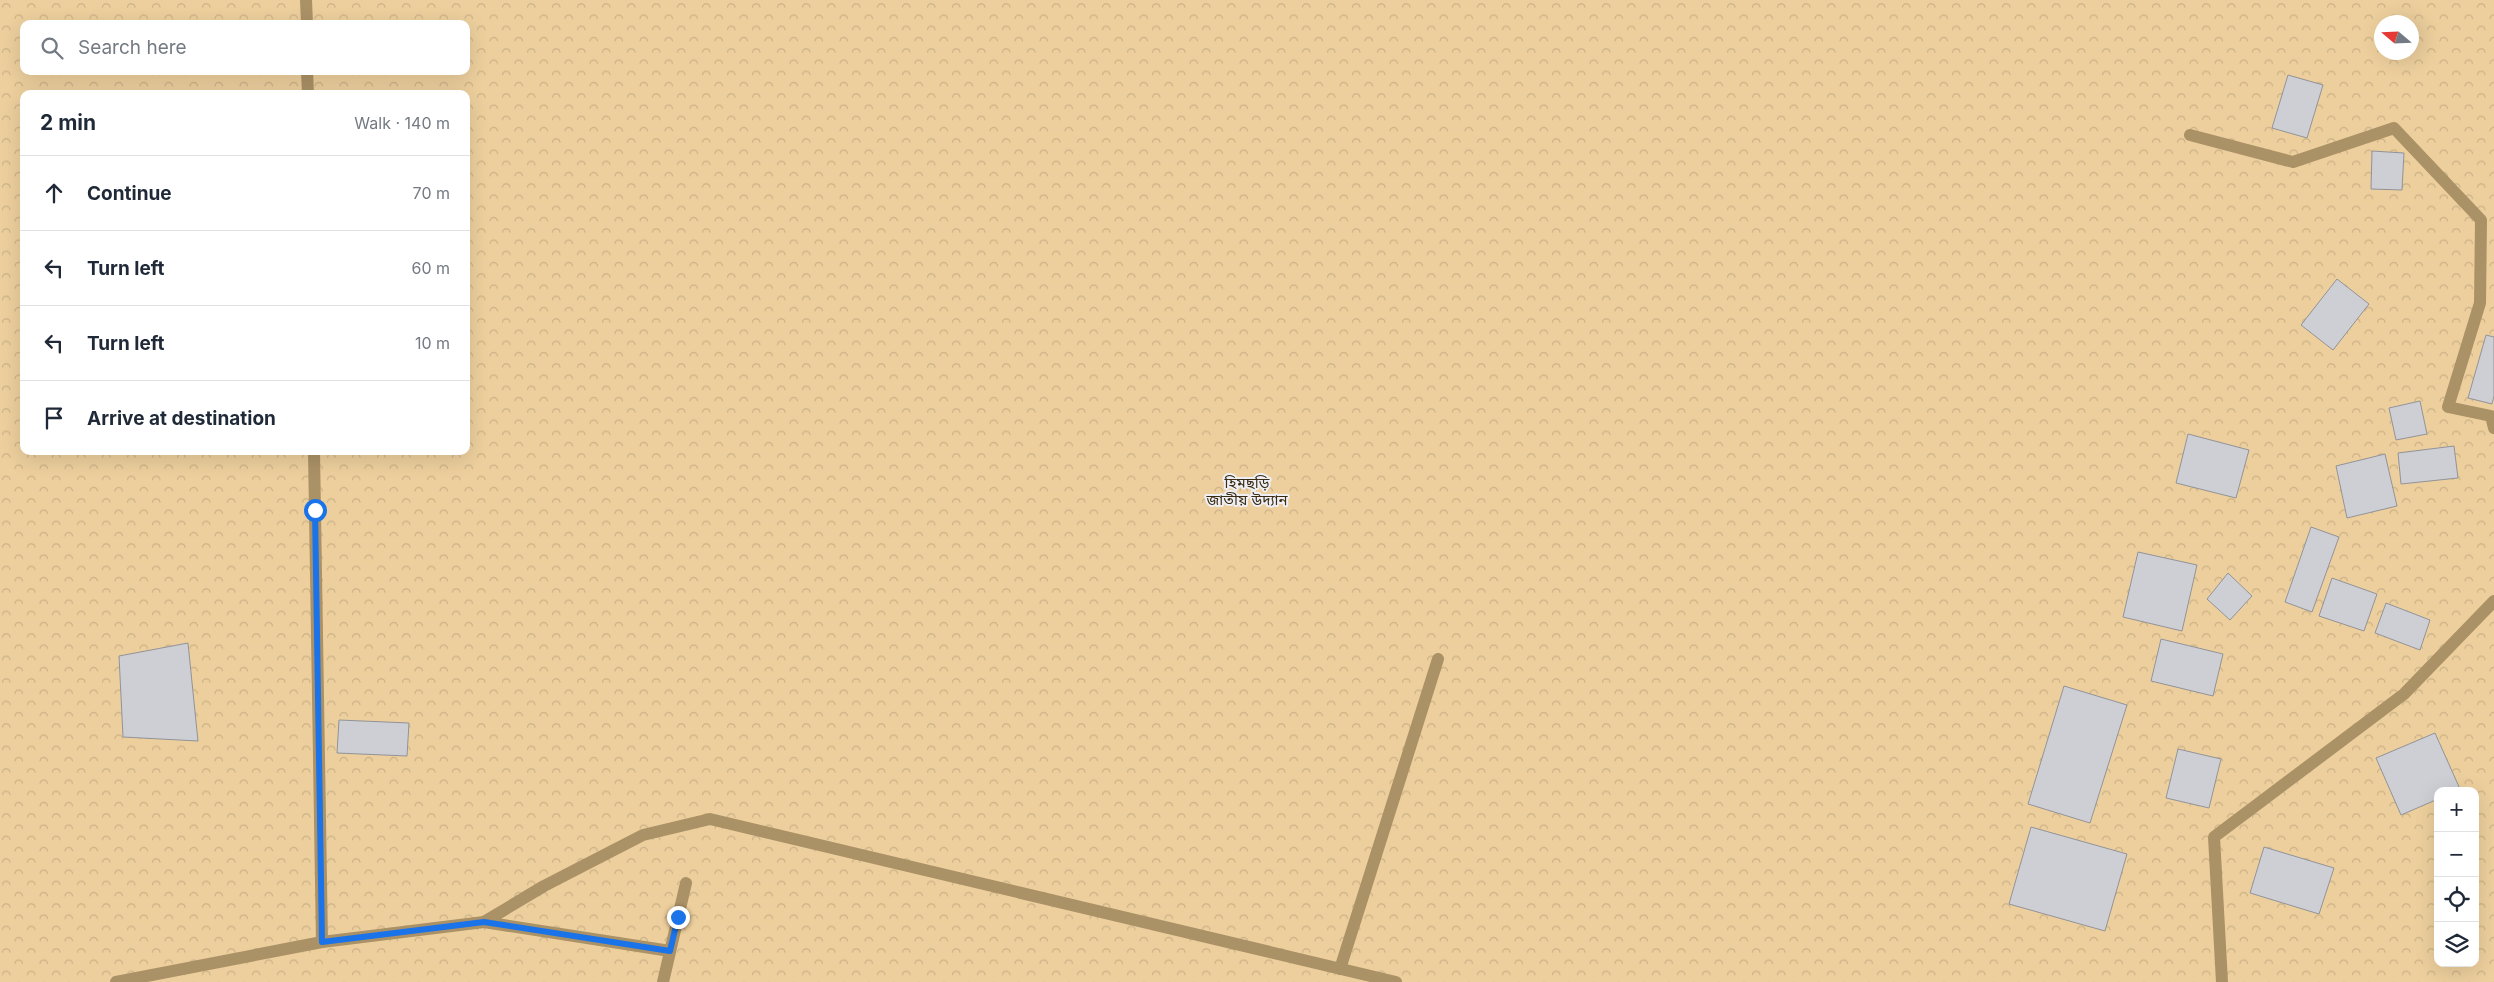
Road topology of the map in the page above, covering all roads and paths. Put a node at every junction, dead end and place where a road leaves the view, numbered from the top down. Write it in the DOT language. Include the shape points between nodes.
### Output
graph roads {
  1 [pos="306,0"];
  2 [pos="307,20"];
  3 [pos="307,75"];
  4 [pos="308,90"];
  5 [pos="2190,135"];
  6 [pos="2494,428"];
  7 [pos="314,455"];
  8 [pos="2494,600"];
  9 [pos="1438,659"];
  10 [pos="686,883"];
  11 [pos="484,922"];
  12 [pos="322,942"];
  13 [pos="670,951"];
  14 [pos="1340,969"];
  15 [pos="116,982"];
  16 [pos="663,982"];
  17 [pos="1396,982"];
  18 [pos="2222,982"];
  1 -- 2 [label="street"];
  3 -- 4 [label="street"];
  5 -- 6 [label="street" via="2293,162 2394,128 2481,220 2480,303 2448,407 2491,416"];
  7 -- 12 [label="street"];
  8 -- 18 [label="street" via="2404,694 2214,837"];
  9 -- 14 [label="street"];
  10 -- 13 [label="street"];
  11 -- 12 [label="street"];
  11 -- 13 [label="street"];
  11 -- 14 [label="street" via="544,886 643,835 710,819"];
  12 -- 15 [label="street"];
  13 -- 16 [label="street"];
  14 -- 17 [label="street"];
}
